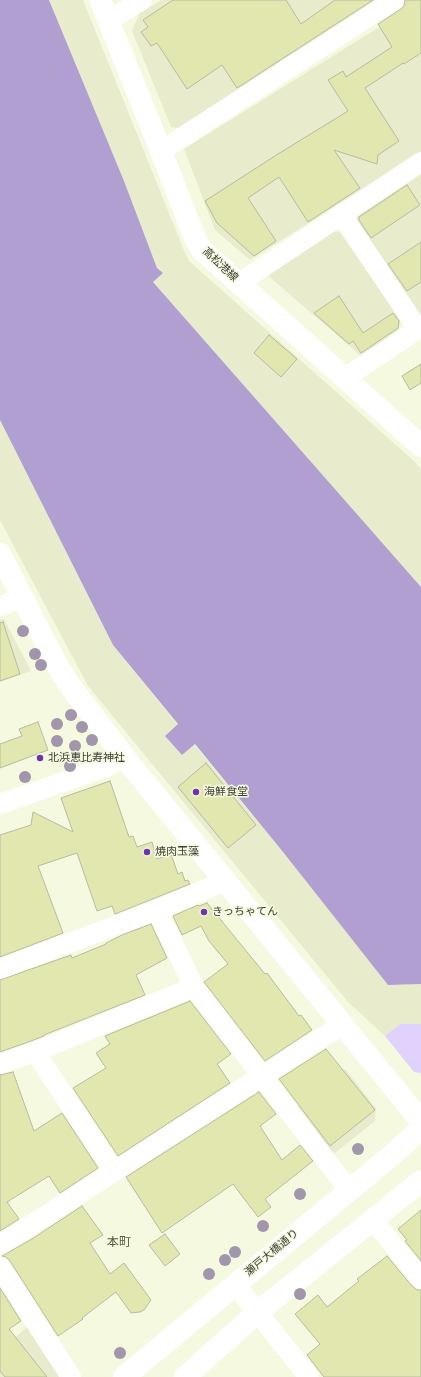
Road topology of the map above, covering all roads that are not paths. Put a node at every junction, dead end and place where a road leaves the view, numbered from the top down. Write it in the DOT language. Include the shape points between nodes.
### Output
graph roads {
  1 [pos="100,0"];
  2 [pos="142,0"];
  3 [pos="394,0"];
  4 [pos="108,21"];
  5 [pos="161,151"];
  6 [pos="421,162"];
  7 [pos="341,214"];
  8 [pos="239,283"];
  9 [pos="419,328"];
  10 [pos="345,378"];
  11 [pos="421,446"];
  12 [pos="0,554"];
  13 [pos="23,598"];
  14 [pos="0,606"];
  15 [pos="125,758"];
  16 [pos="0,804"];
  17 [pos="226,881"];
  18 [pos="157,910"];
  19 [pos="0,969"];
  20 [pos="194,987"];
  21 [pos="343,1024"];
  22 [pos="35,1052"];
  23 [pos="0,1064"];
  24 [pos="262,1077"];
  25 [pos="421,1121"];
  26 [pos="421,1129"];
  27 [pos="114,1171"];
  28 [pos="421,1181"];
  29 [pos="349,1190"];
  30 [pos="373,1220"];
  31 [pos="0,1245"];
  32 [pos="0,1267"];
  33 [pos="421,1279"];
  34 [pos="235,1284"];
  35 [pos="258,1312"];
  36 [pos="71,1377"];
  37 [pos="124,1377"];
  38 [pos="185,1377"];
  39 [pos="309,1377"];
  1 -- 4 [label="street, 高松港線"];
  2 -- 4 [label="street"];
  3 -- 5 [label="street"];
  4 -- 5 [label="street, 高松港線"];
  5 -- 8 [label="street, 高松港線" via="194,236 202,250"];
  6 -- 7 [label="street"];
  7 -- 8 [label="street"];
  7 -- 9 [label="street"];
  8 -- 10 [label="street, 高松港線"];
  9 -- 10 [label="street"];
  10 -- 11 [label="street, 高松港線"];
  12 -- 13 [label="street"];
  13 -- 14 [label="street"];
  13 -- 15 [label="street" via="68,684"];
  15 -- 16 [label="street"];
  15 -- 17 [label="street"];
  17 -- 18 [label="street"];
  17 -- 21 [label="street"];
  18 -- 19 [label="street"];
  18 -- 20 [label="street"];
  20 -- 22 [label="street"];
  20 -- 24 [label="street"];
  21 -- 24 [label="street"];
  21 -- 25 [label="street"];
  22 -- 23 [label="street"];
  22 -- 27 [label="street"];
  24 -- 27 [label="street"];
  24 -- 29 [label="street"];
  26 -- 29 [label="street, 瀬戸大橋通り"];
  27 -- 31 [label="street"];
  28 -- 30 [label="street"];
  29 -- 34 [label="street, 瀬戸大橋通り"];
  30 -- 33 [label="street"];
  30 -- 35 [label="street"];
  32 -- 36 [label="street"];
  34 -- 35 [label="street"];
  34 -- 37 [label="street, 瀬戸大橋通り"];
  35 -- 38 [label="street"];
  35 -- 39 [label="street"];
}
